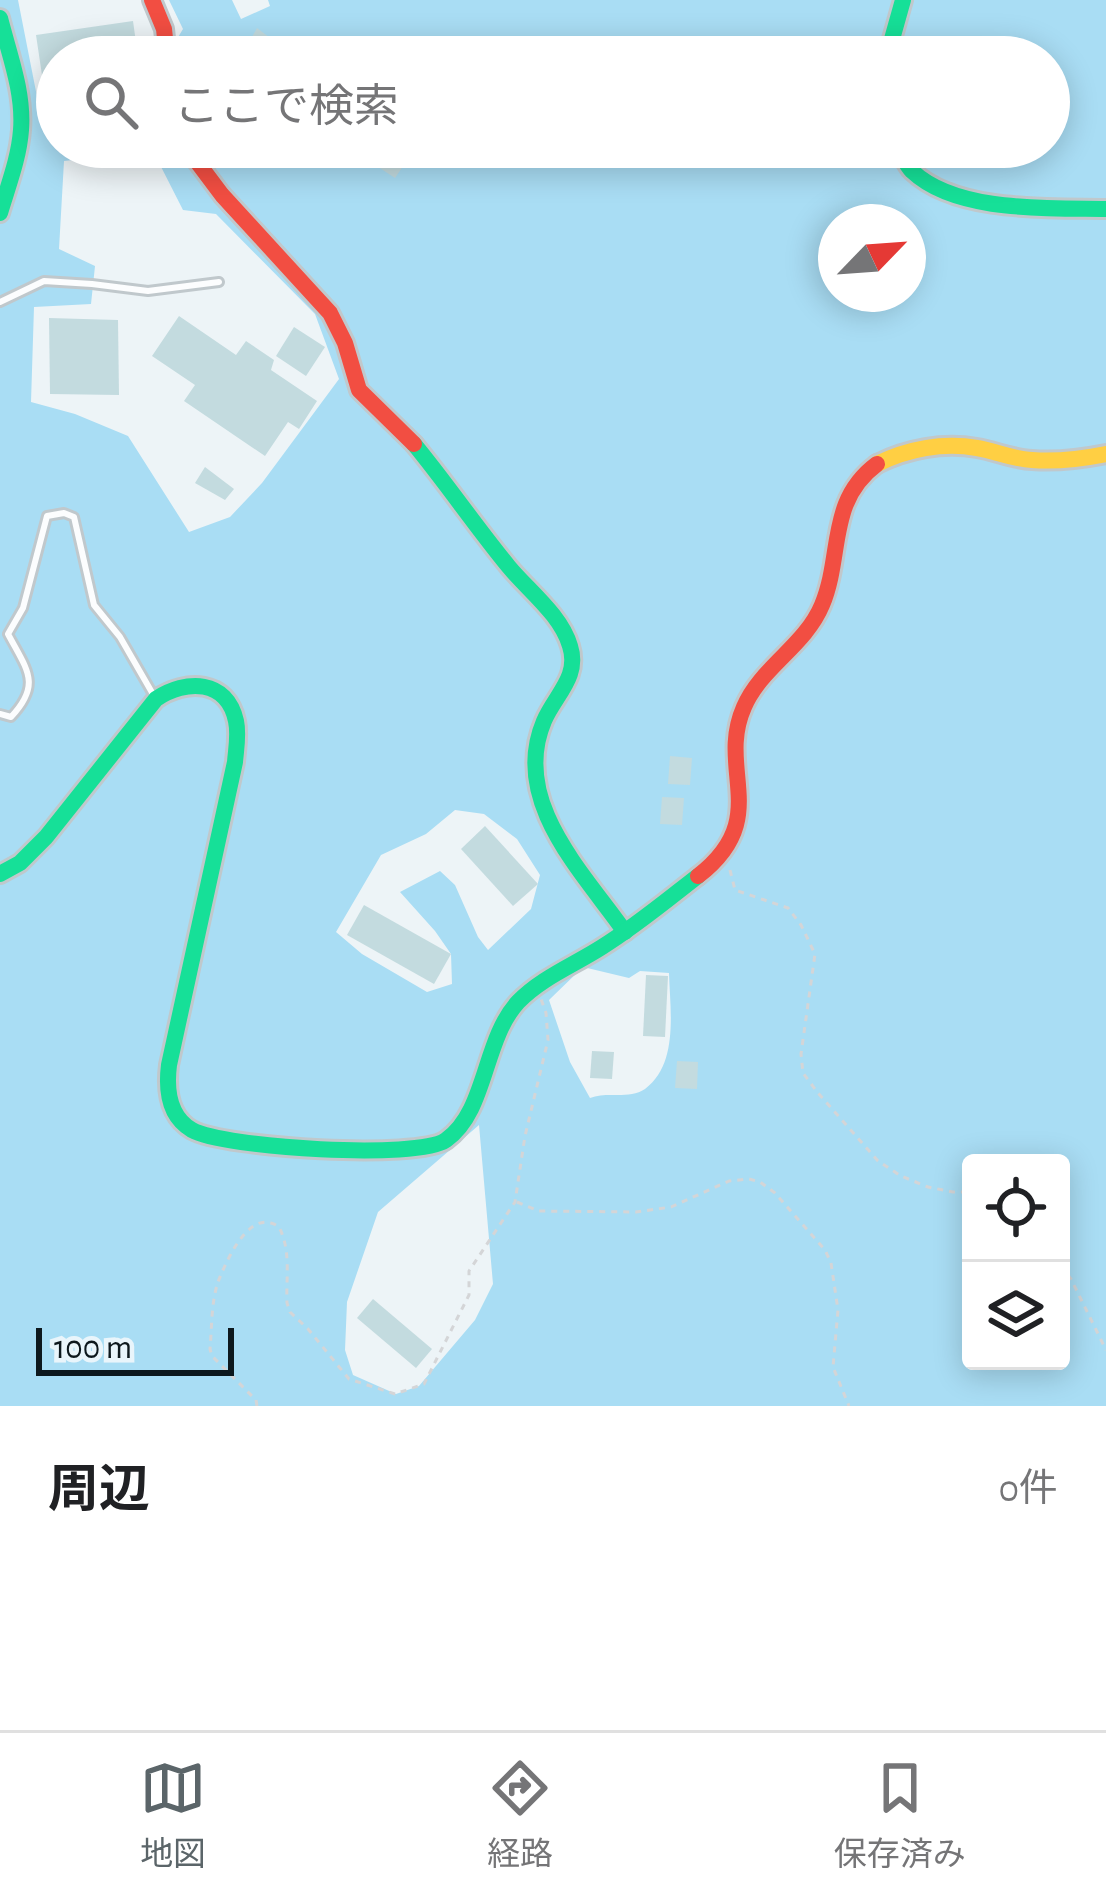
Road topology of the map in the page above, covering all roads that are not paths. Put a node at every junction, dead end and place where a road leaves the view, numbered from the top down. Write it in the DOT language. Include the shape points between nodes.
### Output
graph roads {
  1 [pos="152,0"];
  2 [pos="903,0"];
  3 [pos="0,18"];
  4 [pos="165,36"];
  5 [pos="893,36"];
  6 [pos="202,168"];
  7 [pos="909,168"];
  8 [pos="1106,209"];
  9 [pos="0,213"];
  10 [pos="219,282"];
  11 [pos="0,302"];
  12 [pos="1106,454"];
  13 [pos="155,699"];
  14 [pos="0,714"];
  15 [pos="0,874"];
  16 [pos="625,932"];
  1 -- 4 [label="main road"];
  2 -- 5 [label="main road"];
  3 -- 9 [label="main road" via="21,126"];
  6 -- 16 [label="main road" via="330,313 358,389 398,425 567,635 573,674 539,734 536,784 549,824"];
  7 -- 8 [label="main road" via="963,198"];
  10 -- 11 [label="lane" via="148,291 44,281"];
  12 -- 16 [label="main road" via="1052,461 935,446 869,469 846,504 814,619 744,704 732,840 716,862"];
  13 -- 14 [label="lane" via="94,605 74,517 64,513 47,516 23,608 8,634 32,685 10,717"];
  13 -- 15 [label="main road" via="46,837"];
  13 -- 16 [label="main road" via="202,683 224,697 238,730 166,1088 170,1108 190,1129 252,1144 437,1145 467,1115 512,1007"];
}
